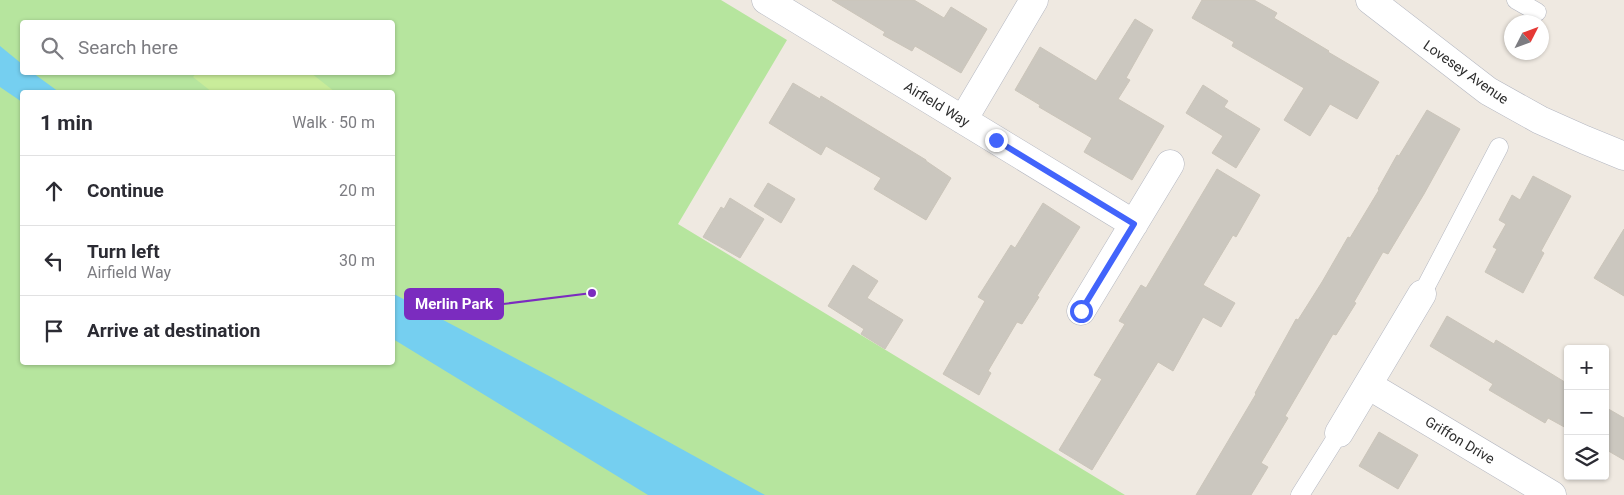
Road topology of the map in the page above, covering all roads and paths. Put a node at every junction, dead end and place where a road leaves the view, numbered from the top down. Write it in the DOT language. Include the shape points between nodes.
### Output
graph roads {
  1 [pos="766,0"];
  2 [pos="1034,0"];
  3 [pos="1370,0"];
  4 [pos="1516,0"];
  5 [pos="1537,12"];
  6 [pos="963,120"];
  7 [pos="1499,147"];
  8 [pos="1624,155"];
  9 [pos="1170,164"];
  10 [pos="1134,224"];
  11 [pos="1422,294"];
  12 [pos="1081,311"];
  13 [pos="1368,385"];
  14 [pos="1339,433"];
  15 [pos="1300,495"];
  16 [pos="1552,495"];
  1 -- 6 [label="street, Airfield Way"];
  2 -- 6 [label="street"];
  3 -- 8 [label="street, Lovesey Avenue" via="1488,91 1540,120"];
  4 -- 5 [label="lane"];
  6 -- 10 [label="street, Airfield Way"];
  7 -- 11 [label="lane"];
  9 -- 10 [label="street"];
  10 -- 12 [label="street"];
  11 -- 13 [label="street"];
  13 -- 14 [label="street"];
  13 -- 16 [label="street, Griffon Drive"];
  14 -- 15 [label="lane"];
}
